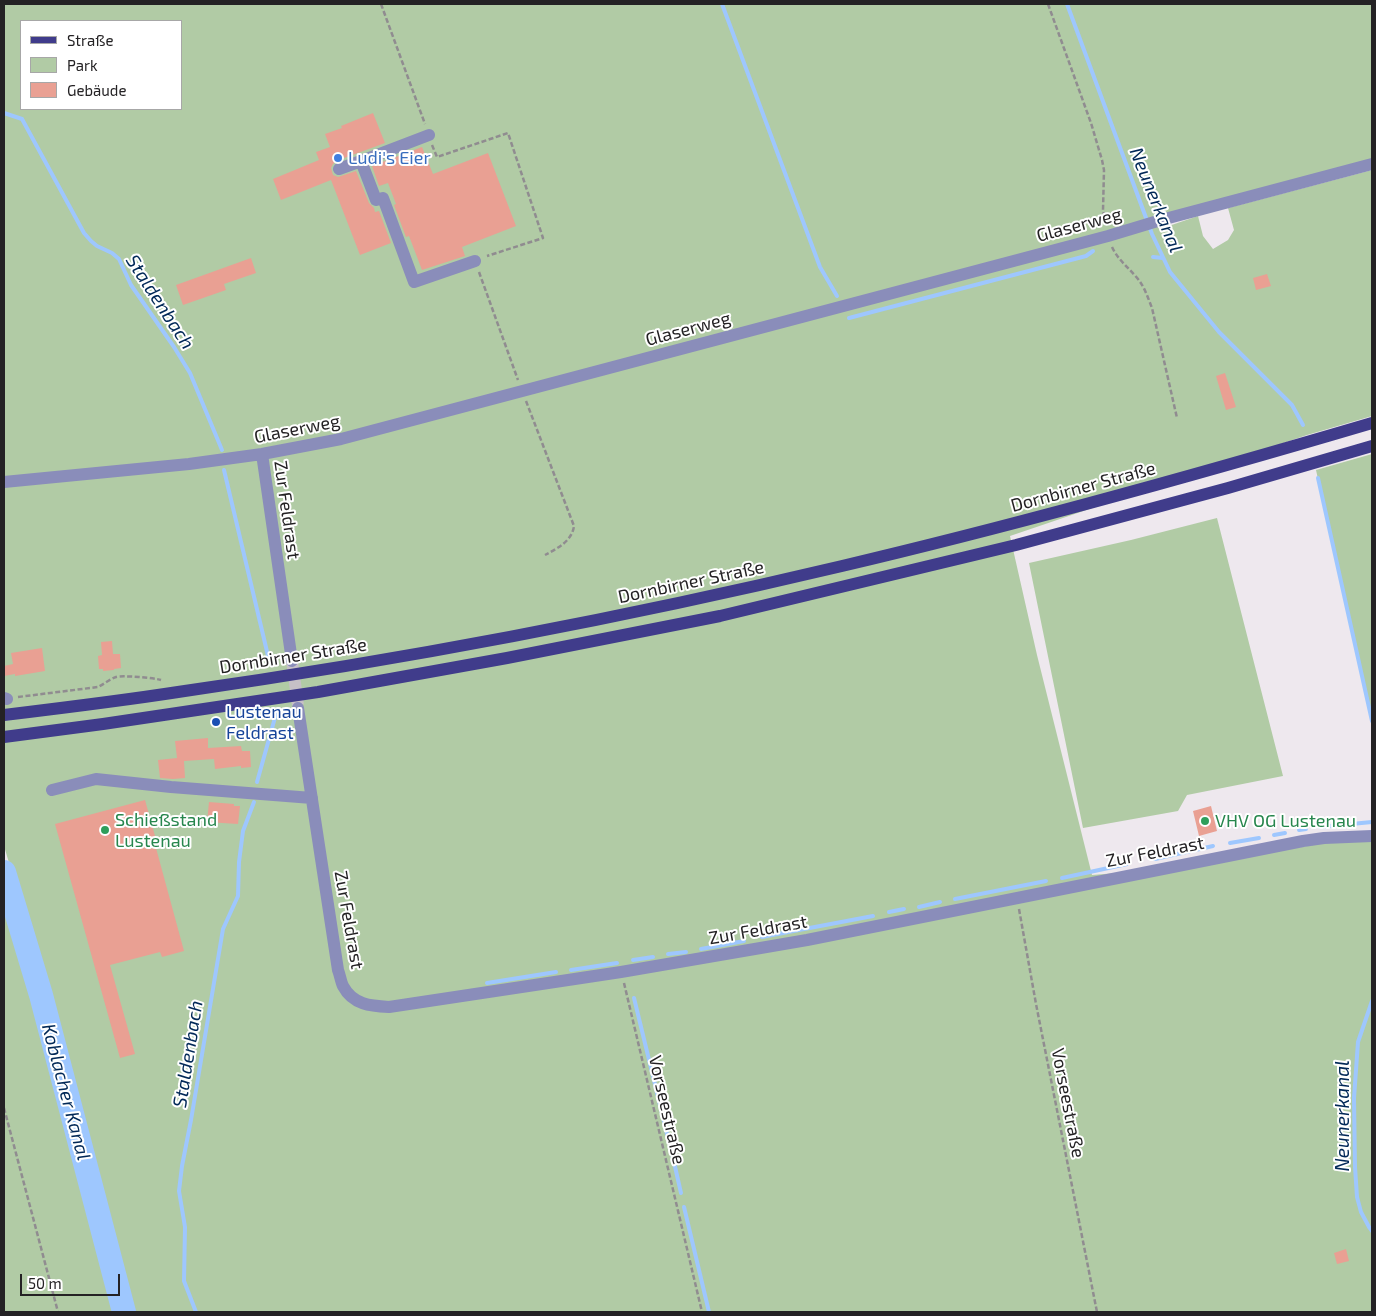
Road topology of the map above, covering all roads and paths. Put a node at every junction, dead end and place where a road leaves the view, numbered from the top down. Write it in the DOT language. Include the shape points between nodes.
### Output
graph roads {
  1 [pos="381,4"];
  2 [pos="1048,4"];
  3 [pos="429,135"];
  4 [pos="360,161"];
  5 [pos="1372,164"];
  6 [pos="339,169"];
  7 [pos="1108,236"];
  8 [pos="475,261"];
  9 [pos="522,391"];
  10 [pos="1177,418"];
  11 [pos="1372,424"];
  12 [pos="1372,446"];
  13 [pos="262,454"];
  14 [pos="4,482"];
  15 [pos="545,554"];
  16 [pos="292,661"];
  17 [pos="165,680"];
  18 [pos="5,698"];
  19 [pos="298,708"];
  20 [pos="4,715"];
  21 [pos="4,737"];
  22 [pos="52,790"];
  23 [pos="312,798"];
  24 [pos="1372,836"];
  25 [pos="1017,898"];
  26 [pos="621,972"];
  27 [pos="4,1108"];
  28 [pos="58,1312"];
  29 [pos="702,1312"];
  30 [pos="1097,1312"];
  1 -- 3 [label="path"];
  2 -- 7 [label="path" via="1102,160 1103,210"];
  3 -- 4 [label="street"];
  3 -- 8 [label="path" via="437,157 508,133 543,238"];
  4 -- 6 [label="street"];
  4 -- 8 [label="street" via="376,200 383,198 414,282"];
  5 -- 7 [label="street, Glaserweg"];
  7 -- 9 [label="street, Glaserweg"];
  7 -- 10 [label="path" via="1114,252 1148,296"];
  8 -- 9 [label="path"];
  9 -- 13 [label="street, Glaserweg" via="341,439"];
  9 -- 15 [label="path" via="574,526 570,537"];
  11 -- 20 [label="main road, Dornbirner Straße" via="980,533 666,605 384,659 179,692"];
  12 -- 21 [label="main road" via="1016,546 720,616 318,692"];
  13 -- 14 [label="street, Glaserweg"];
  13 -- 16 [label="street, Zur Feldrast"];
  17 -- 18 [label="path" via="122,676 98,686"];
  19 -- 23 [label="street, Zur Feldrast"];
  22 -- 23 [label="street" via="96,779"];
  23 -- 26 [label="street, Zur Feldrast" via="338,970 344,987 354,999 366,1005 389,1007"];
  24 -- 25 [label="street, Zur Feldrast" via="1303,841"];
  25 -- 26 [label="street, Zur Feldrast" via="807,940"];
  25 -- 30 [label="path, Vorseestraße"];
  26 -- 29 [label="path, Vorseestraße"];
  27 -- 28 [label="path"];
}
